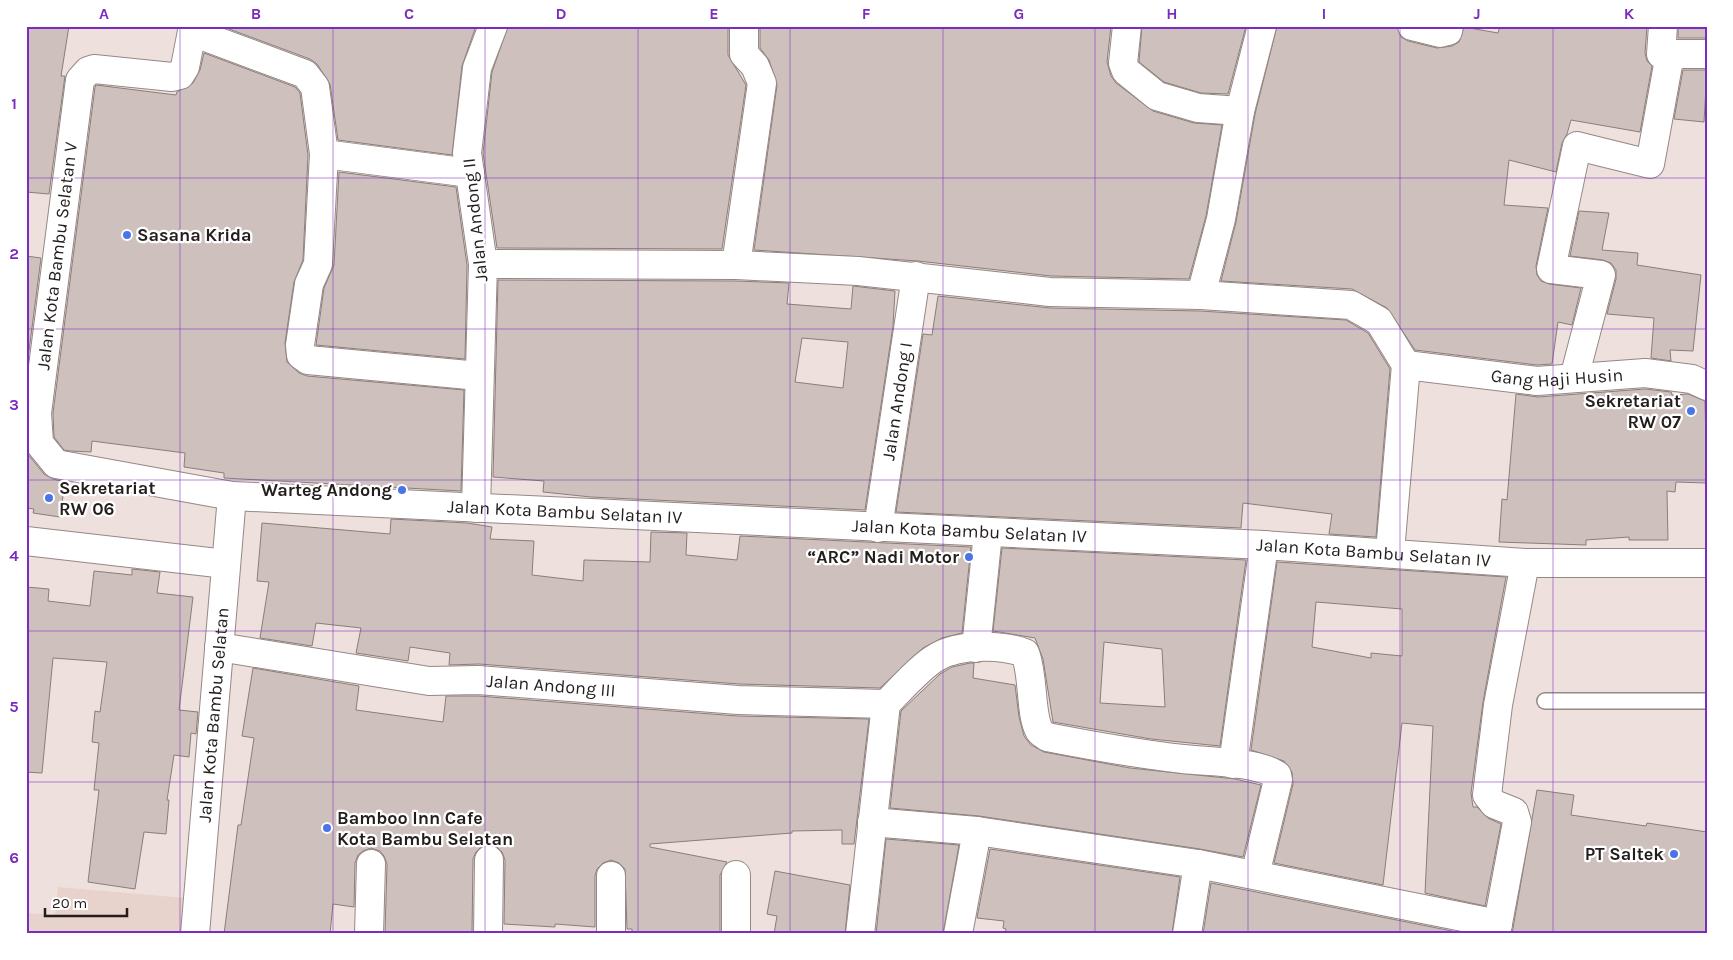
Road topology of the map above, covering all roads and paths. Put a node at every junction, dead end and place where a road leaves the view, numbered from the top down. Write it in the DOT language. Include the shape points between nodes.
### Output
graph roads {
  1 [pos="493,26"];
  2 [pos="744,26"];
  3 [pos="1127,26"];
  4 [pos="1262,26"];
  5 [pos="1412,26"];
  6 [pos="1449,26"];
  7 [pos="1663,26"];
  8 [pos="192,29"];
  9 [pos="1670,54"];
  10 [pos="1707,54"];
  11 [pos="1240,111"];
  12 [pos="324,154"];
  13 [pos="470,173"];
  14 [pos="483,264"];
  15 [pos="736,265"];
  16 [pos="916,276"];
  17 [pos="1202,295"];
  18 [pos="1406,365"];
  19 [pos="479,376"];
  20 [pos="1574,378"];
  21 [pos="1707,386"];
  22 [pos="232,496"];
  23 [pos="476,508"];
  24 [pos="878,528"];
  25 [pos="988,533"];
  26 [pos="26,541"];
  27 [pos="1264,545"];
  28 [pos="1390,552"];
  29 [pos="1524,563"];
  30 [pos="1707,563"];
  31 [pos="226,564"];
  32 [pos="219,647"];
  33 [pos="976,648"];
  34 [pos="1545,700"];
  35 [pos="1707,701"];
  36 [pos="886,704"];
  37 [pos="1232,764"];
  38 [pos="872,822"];
  39 [pos="977,831"];
  40 [pos="489,860"];
  41 [pos="371,864"];
  42 [pos="1198,864"];
  43 [pos="736,875"];
  44 [pos="1255,875"];
  45 [pos="611,876"];
  46 [pos="1497,929"];
  47 [pos="195,934"];
  48 [pos="369,934"];
  49 [pos="488,934"];
  50 [pos="610,934"];
  51 [pos="736,934"];
  52 [pos="860,934"];
  53 [pos="958,934"];
  54 [pos="1187,934"];
  1 -- 13 [label="street, Jalan Andong II" via="477,68 467,153"];
  2 -- 15 [label="street" via="744,54 755,66 762,83"];
  3 -- 11 [label="street" via="1123,63 1126,71 1157,96 1198,108"];
  4 -- 11 [label="street"];
  5 -- 6 [label="street" via="1444,33"];
  7 -- 9 [label="street" via="1660,54"];
  8 -- 12 [label="street" via="311,79 315,87"];
  8 -- 22 [label="street, Jalan Kota Bambu Selatan V" via="185,67 180,75 172,77 94,69 80,80 38,403 39,443 56,464"];
  9 -- 10 [label="street"];
  9 -- 20 [label="street" via="1650,164 1577,146 1551,268 1601,275"];
  11 -- 17 [label="street" via="1221,219"];
  12 -- 13 [label="street"];
  12 -- 19 [label="street" via="318,264 309,284 301,355 308,360"];
  13 -- 14 [label="street, Jalan Andong II"];
  14 -- 15 [label="street"];
  14 -- 19 [label="street, Jalan Andong II"];
  15 -- 16 [label="street"];
  16 -- 17 [label="street" via="1050,292"];
  16 -- 24 [label="street, Jalan Andong I"];
  17 -- 18 [label="street" via="1351,305 1379,322"];
  18 -- 20 [label="street, Gang Haji Husin" via="1537,381"];
  18 -- 28 [label="street"];
  19 -- 23 [label="street, Jalan Andong II"];
  20 -- 21 [label="street, Gang Haji Husin" via="1645,373 1692,379"];
  22 -- 23 [label="street, Jalan Kota Bambu Selatan IV"];
  22 -- 31 [label="street, Jalan Kota Bambu Selatan"];
  23 -- 24 [label="street, Jalan Kota Bambu Selatan IV"];
  24 -- 25 [label="street, Jalan Kota Bambu Selatan IV"];
  25 -- 27 [label="street, Jalan Kota Bambu Selatan IV"];
  25 -- 33 [label="street"];
  26 -- 31 [label="street"];
  27 -- 28 [label="street, Jalan Kota Bambu Selatan IV"];
  27 -- 37 [label="street"];
  28 -- 29 [label="street, Jalan Kota Bambu Selatan IV"];
  29 -- 30 [label="street, Jalan Kota Bambu Selatan IV"];
  29 -- 46 [label="street" via="1498,705 1487,794 1494,804 1514,812 1517,822"];
  31 -- 32 [label="street, Jalan Kota Bambu Selatan"];
  32 -- 36 [label="street, Jalan Andong III" via="430,681 478,680 738,700"];
  32 -- 47 [label="street, Jalan Kota Bambu Selatan"];
  33 -- 36 [label="street" via="936,657"];
  33 -- 37 [label="street" via="999,647 1025,653 1030,667 1036,720 1039,731 1047,737 1122,751"];
  34 -- 35 [label="lane"];
  36 -- 38 [label="street"];
  37 -- 44 [label="street" via="1270,770 1277,775"];
  38 -- 39 [label="street"];
  38 -- 52 [label="street"];
  39 -- 42 [label="street"];
  39 -- 53 [label="street"];
  40 -- 49 [label="street"];
  41 -- 48 [label="street"];
  42 -- 44 [label="street"];
  42 -- 54 [label="street"];
  43 -- 51 [label="street"];
  44 -- 46 [label="street"];
  45 -- 50 [label="street"];
}
